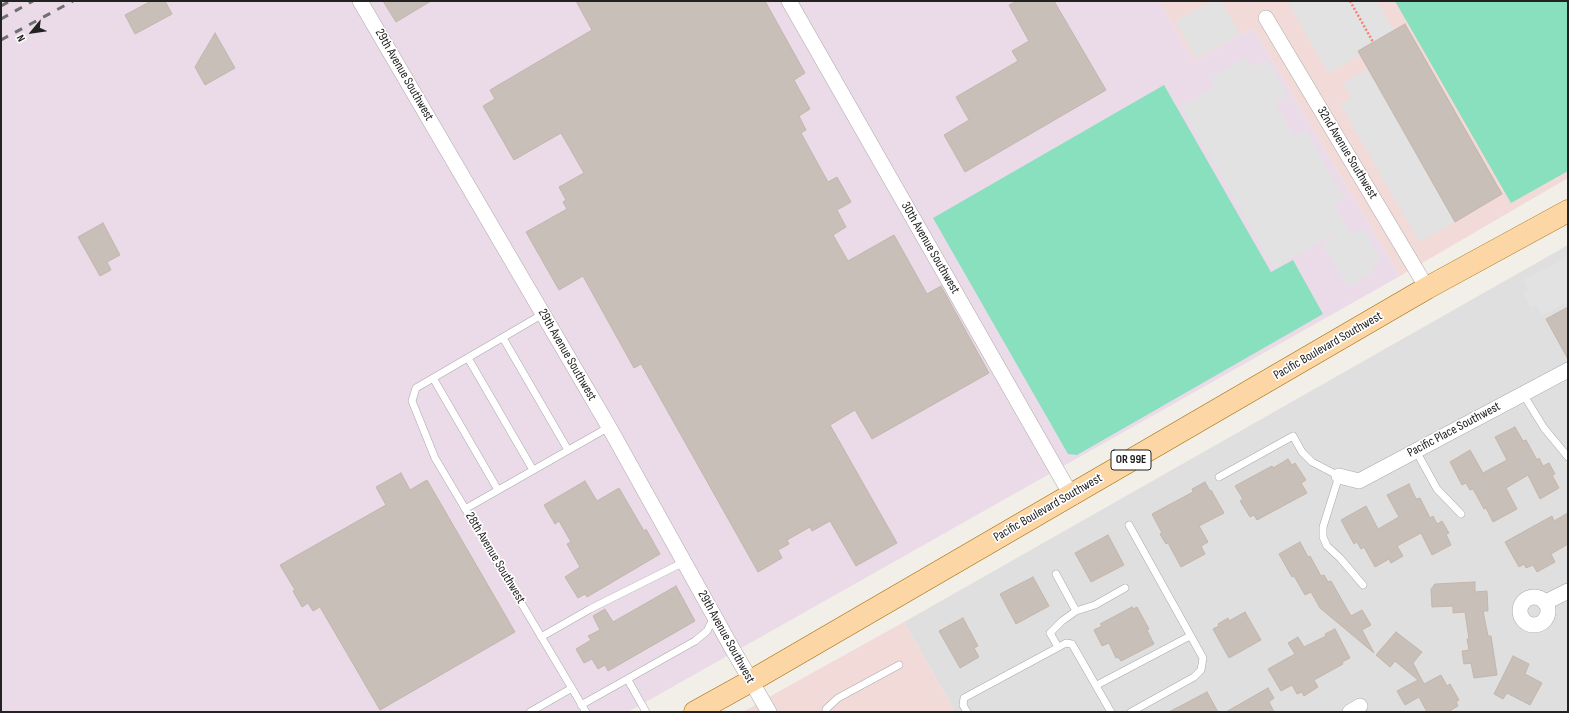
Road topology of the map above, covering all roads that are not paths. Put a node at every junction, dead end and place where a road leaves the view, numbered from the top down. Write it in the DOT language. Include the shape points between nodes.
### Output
graph roads {
  1 [pos="360,1"];
  2 [pos="790,1"];
  3 [pos="1266,18"];
  4 [pos="1568,211"];
  5 [pos="1427,288"];
  6 [pos="543,314"];
  7 [pos="503,338"];
  8 [pos="468,358"];
  9 [pos="1568,370"];
  10 [pos="433,378"];
  11 [pos="1523,394"];
  12 [pos="609,427"];
  13 [pos="568,450"];
  14 [pos="1416,451"];
  15 [pos="1568,457"];
  16 [pos="533,470"];
  17 [pos="1338,476"];
  18 [pos="1219,477"];
  19 [pos="498,490"];
  20 [pos="1071,495"];
  21 [pos="465,508"];
  22 [pos="1461,514"];
  23 [pos="1129,525"];
  24 [pos="684,562"];
  25 [pos="1056,574"];
  26 [pos="1363,585"];
  27 [pos="1124,588"];
  28 [pos="1568,590"];
  29 [pos="1546,602"];
  30 [pos="1076,611"];
  31 [pos="714,615"];
  32 [pos="1190,636"];
  33 [pos="541,637"];
  34 [pos="1058,647"];
  35 [pos="899,665"];
  36 [pos="628,680"];
  37 [pos="751,681"];
  38 [pos="1096,685"];
  39 [pos="572,688"];
  40 [pos="581,705"];
  41 [pos="530,712"];
  42 [pos="586,712"];
  43 [pos="646,712"];
  44 [pos="695,712"];
  45 [pos="769,712"];
  46 [pos="826,712"];
  47 [pos="967,712"];
  48 [pos="1111,712"];
  49 [pos="1131,712"];
  1 -- 6 [label="street, 29th Avenue Southwest"];
  2 -- 20 [label="street, 30th Avenue Southwest"];
  3 -- 5 [label="street, 32nd Avenue Southwest"];
  4 -- 5 [label="main road, Pacific Boulevard Southwest / OR 99E"];
  5 -- 20 [label="main road, Pacific Boulevard Southwest / OR 99E"];
  6 -- 7 [label="lane"];
  6 -- 12 [label="street, 29th Avenue Southwest"];
  7 -- 8 [label="lane"];
  7 -- 13 [label="lane"];
  8 -- 10 [label="lane"];
  8 -- 16 [label="lane"];
  9 -- 11 [label="street, Pacific Place Southwest"];
  10 -- 19 [label="lane"];
  10 -- 21 [label="lane, 28th Avenue Southwest" via="416,388 412,401 435,458"];
  11 -- 14 [label="street, Pacific Place Southwest"];
  11 -- 15 [label="lane" via="1544,428"];
  12 -- 13 [label="lane"];
  12 -- 24 [label="street, 29th Avenue Southwest"];
  13 -- 16 [label="lane"];
  14 -- 17 [label="street, Pacific Place Southwest" via="1359,481"];
  14 -- 22 [label="lane" via="1437,489"];
  16 -- 19 [label="lane"];
  17 -- 18 [label="lane" via="1312,462 1302,452 1293,436"];
  17 -- 26 [label="lane" via="1323,527 1323,537 1327,546"];
  19 -- 21 [label="lane"];
  20 -- 37 [label="main road, Pacific Boulevard Southwest / OR 99E"];
  21 -- 33 [label="lane, 28th Avenue Southwest"];
  23 -- 32 [label="lane"];
  24 -- 31 [label="street, 29th Avenue Southwest"];
  24 -- 33 [label="lane" via="590,609"];
  25 -- 30 [label="lane"];
  27 -- 30 [label="lane" via="1095,605"];
  28 -- 29 [label="street"];
  30 -- 34 [label="lane" via="1050,633"];
  31 -- 36 [label="lane" via="707,630 695,641"];
  31 -- 37 [label="street, 29th Avenue Southwest"];
  32 -- 38 [label="lane"];
  32 -- 49 [label="lane" via="1203,658 1201,670 1194,677"];
  33 -- 39 [label="lane, 28th Avenue Southwest"];
  34 -- 38 [label="lane" via="1066,643 1072,644"];
  34 -- 47 [label="lane" via="964,698 963,705"];
  35 -- 46 [label="lane" via="838,698"];
  36 -- 40 [label="lane"];
  36 -- 43 [label="lane"];
  37 -- 44 [label="main road, Pacific Boulevard Southwest / OR 99E"];
  37 -- 45 [label="street, 29th Avenue Southwest"];
  38 -- 48 [label="lane"];
  39 -- 40 [label="lane, 28th Avenue Southwest"];
  39 -- 41 [label="lane"];
  40 -- 42 [label="lane, 28th Avenue Southwest"];
}
